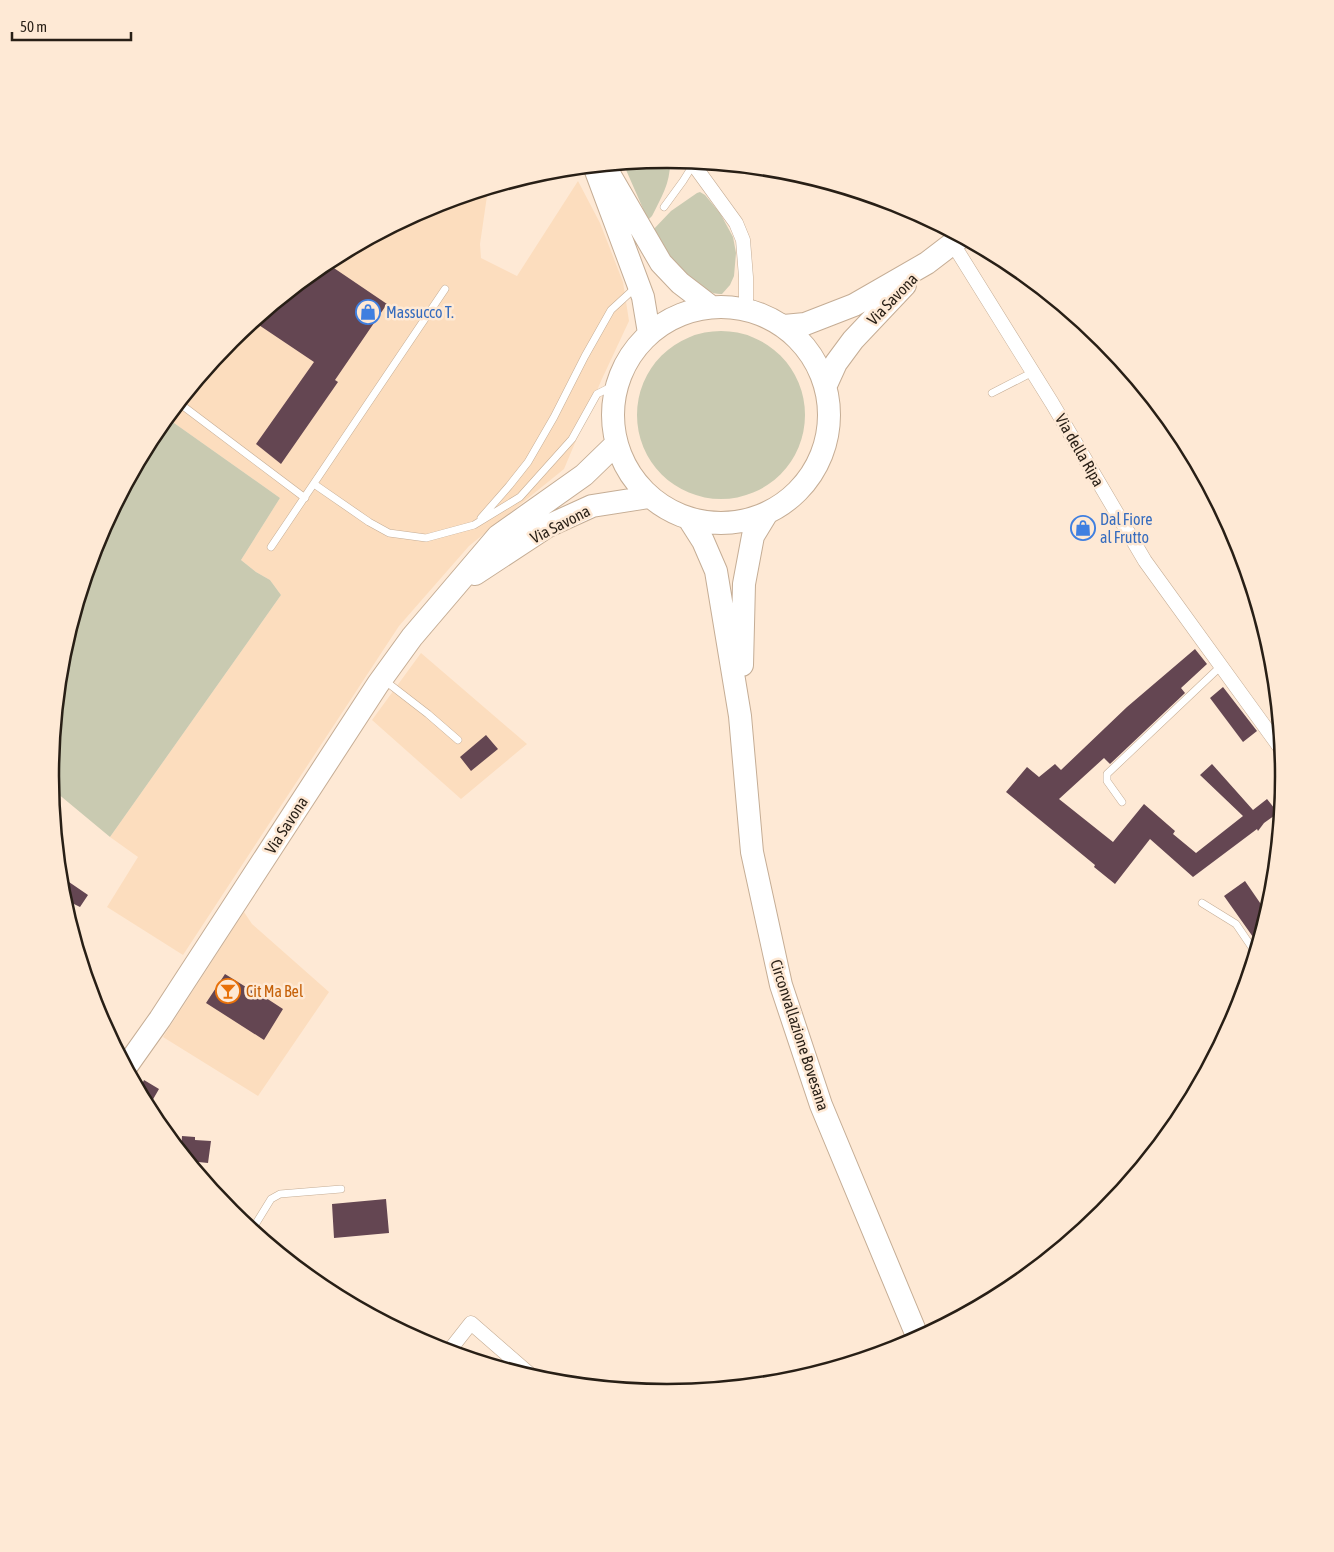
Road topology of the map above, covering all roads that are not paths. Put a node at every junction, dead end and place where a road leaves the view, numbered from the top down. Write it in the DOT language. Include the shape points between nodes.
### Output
graph roads {
  1 [pos="691,169"];
  2 [pos="698,169"];
  3 [pos="606,171"];
  4 [pos="597,172"];
  5 [pos="664,207"];
  6 [pos="619,210"];
  7 [pos="956,241"];
  8 [pos="958,242"];
  9 [pos="927,263"];
  10 [pos="637,286"];
  11 [pos="446,289"];
  12 [pos="710,306"];
  13 [pos="746,309"];
  14 [pos="784,326"];
  15 [pos="649,333"];
  16 [pos="1033,372"];
  17 [pos="617,384"];
  18 [pos="826,385"];
  19 [pos="992,393"];
  20 [pos="184,407"];
  21 [pos="616,444"];
  22 [pos="314,484"];
  23 [pos="649,497"];
  24 [pos="304,498"];
  25 [pos="768,513"];
  26 [pos="689,519"];
  27 [pos="474,525"];
  28 [pos="271,547"];
  29 [pos="453,589"];
  30 [pos="1221,666"];
  31 [pos="382,678"];
  32 [pos="740,716"];
  33 [pos="1274,739"];
  34 [pos="458,740"];
  35 [pos="1122,802"];
  36 [pos="1202,903"];
  37 [pos="1251,946"];
  38 [pos="130,1061"];
  39 [pos="341,1189"];
  40 [pos="256,1224"];
  41 [pos="915,1331"];
  42 [pos="453,1345"];
  43 [pos="521,1367"];
  1 -- 5 [label="lane"];
  2 -- 13 [label="street" via="736,223 743,240"];
  3 -- 6 [label="main road"];
  4 -- 6 [label="main road"];
  6 -- 10 [label="main road"];
  6 -- 12 [label="main road" via="660,263"];
  7 -- 9 [label="main road, Via Savona"];
  8 -- 16 [label="street, Via della Ripa"];
  9 -- 14 [label="main road, Via Savona" via="854,305 805,324"];
  9 -- 18 [label="main road, Via Savona" via="852,340"];
  10 -- 15 [label="main road"];
  10 -- 27 [label="lane" via="612,310 528,462"];
  11 -- 22 [label="lane"];
  12 -- 13 [label="main road"];
  12 -- 15 [label="main road" via="677,315"];
  13 -- 14 [label="main road" via="766,315"];
  14 -- 18 [label="main road" via="802,342"];
  15 -- 17 [label="main road" via="630,356"];
  16 -- 19 [label="lane"];
  16 -- 30 [label="street, Via della Ripa" via="1145,560"];
  17 -- 21 [label="main road" via="613,414"];
  17 -- 27 [label="lane" via="597,394 572,439 520,497"];
  18 -- 25 [label="main road" via="829,426 823,453 810,477 791,498"];
  20 -- 24 [label="lane"];
  21 -- 23 [label="main road" via="635,481"];
  21 -- 29 [label="main road, Via Savona" via="584,475 498,536"];
  22 -- 24 [label="lane"];
  22 -- 27 [label="lane" via="390,533 426,538"];
  23 -- 26 [label="main road"];
  23 -- 29 [label="main road, Via Savona" via="592,506 548,526"];
  24 -- 28 [label="lane"];
  25 -- 26 [label="main road" via="742,521 716,523"];
  25 -- 32 [label="main road, Circonvallazione Bovesana" via="753,536 744,584"];
  26 -- 32 [label="main road, Circonvallazione Bovesana" via="716,571"];
  29 -- 31 [label="main road, Via Savona"];
  30 -- 33 [label="street, Via della Ripa"];
  30 -- 35 [label="lane" via="1107,774 1107,782"];
  31 -- 34 [label="lane"];
  31 -- 38 [label="main road, Via Savona"];
  32 -- 41 [label="main road, Circonvallazione Bovesana" via="752,852 781,986 821,1105"];
  36 -- 37 [label="lane" via="1236,924"];
  39 -- 40 [label="lane" via="280,1194 271,1199"];
  42 -- 43 [label="street" via="471,1322"];
}
